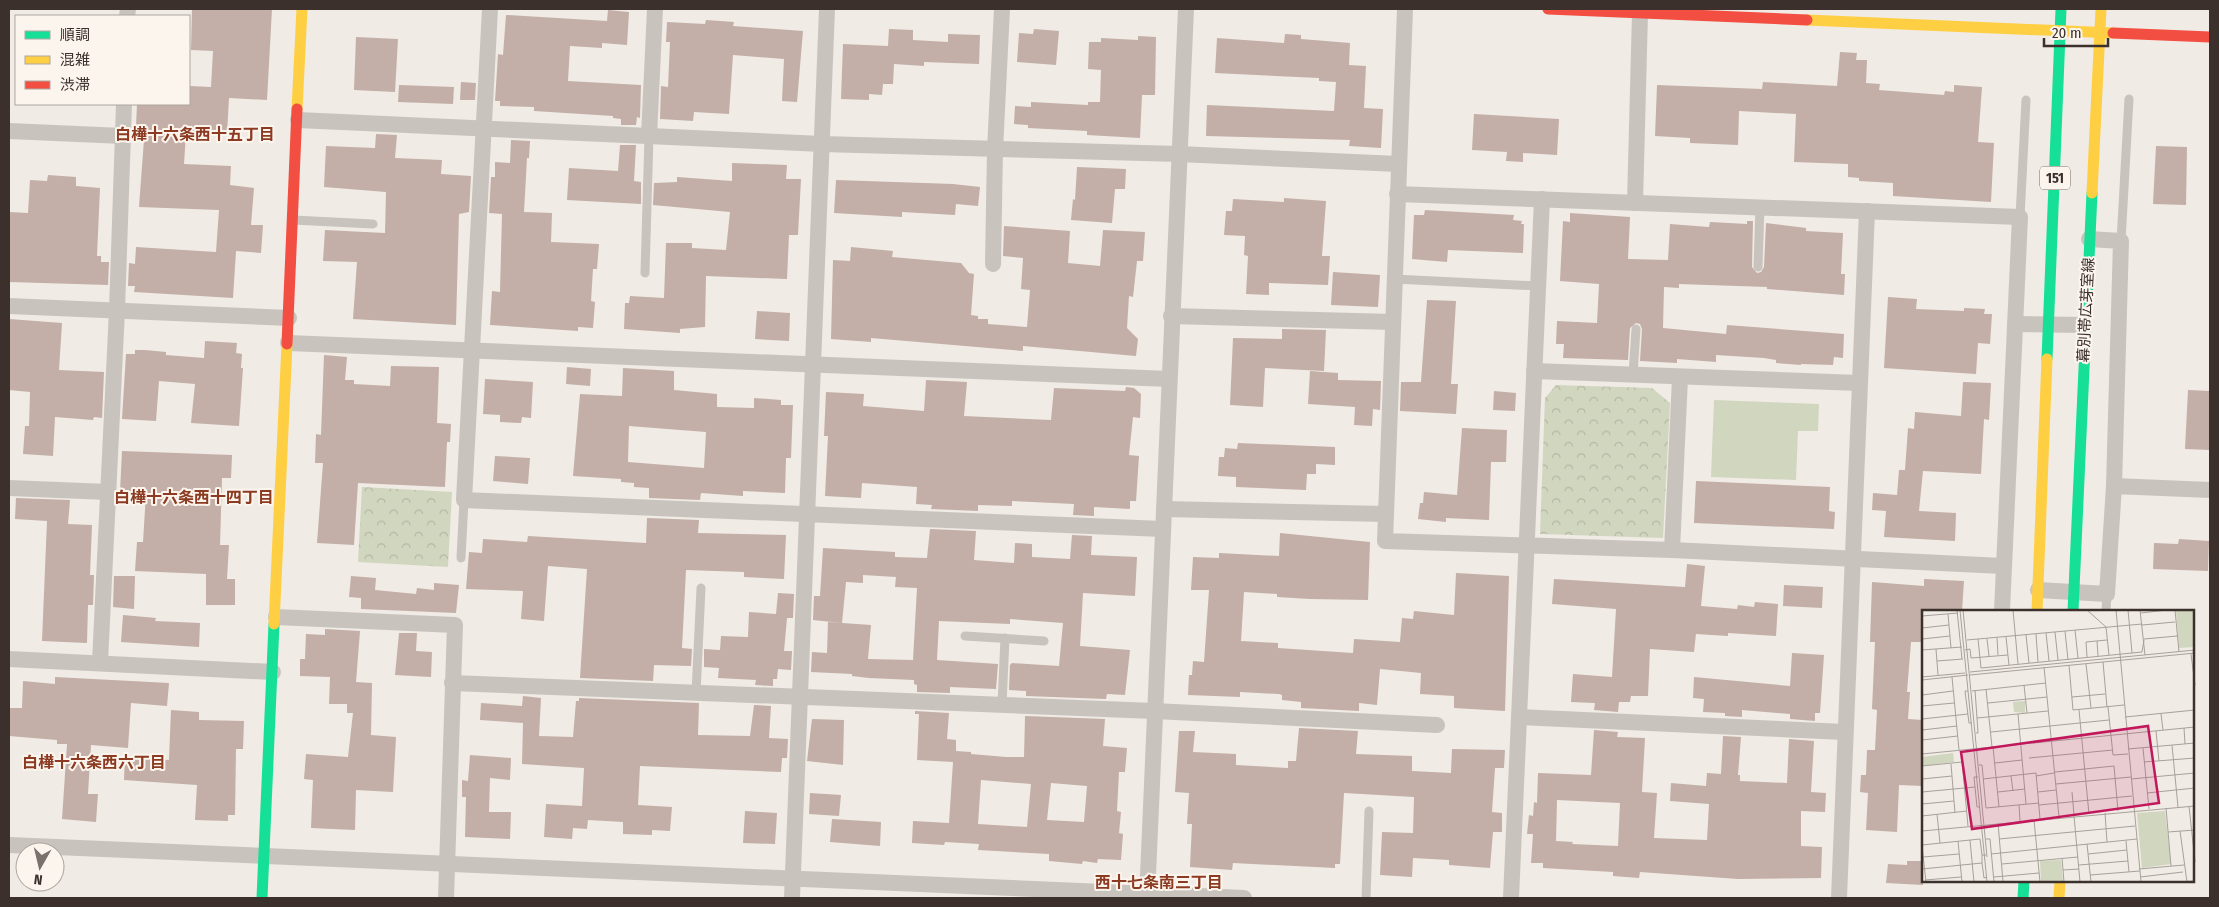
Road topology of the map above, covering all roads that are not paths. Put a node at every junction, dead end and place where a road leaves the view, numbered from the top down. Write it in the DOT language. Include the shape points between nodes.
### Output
graph roads {
  1 [pos="302,9"];
  2 [pos="490,9"];
  3 [pos="655,9"];
  4 [pos="827,9"];
  5 [pos="1002,9"];
  6 [pos="1186,9"];
  7 [pos="1405,9"];
  8 [pos="1548,9"];
  9 [pos="2061,9"];
  10 [pos="2101,9"];
  11 [pos="1640,13"];
  12 [pos="1815,14"];
  13 [pos="1907,16"];
  14 [pos="2059,31"];
  15 [pos="2100,33"];
  16 [pos="2210,38"];
  17 [pos="2129,99"];
  18 [pos="2026,100"];
  19 [pos="124,105"];
  20 [pos="298,120"];
  21 [pos="483,128"];
  22 [pos="9,130"];
  23 [pos="123,136"];
  24 [pos="649,136"];
  25 [pos="822,144"];
  26 [pos="995,150"];
  27 [pos="1179,154"];
  28 [pos="1398,164"];
  29 [pos="1398,194"];
  30 [pos="1542,199"];
  31 [pos="1635,203"];
  32 [pos="1760,207"];
  33 [pos="1867,211"];
  34 [pos="2020,217"];
  35 [pos="293,220"];
  36 [pos="373,224"];
  37 [pos="2089,239"];
  38 [pos="2121,241"];
  39 [pos="993,264"];
  40 [pos="1758,267"];
  41 [pos="645,273"];
  42 [pos="1394,279"];
  43 [pos="1538,286"];
  44 [pos="9,306"];
  45 [pos="117,310"];
  46 [pos="1171,316"];
  47 [pos="289,318"];
  48 [pos="1393,322"];
  49 [pos="2015,324"];
  50 [pos="2049,326"];
  51 [pos="2085,326"];
  52 [pos="1636,329"];
  53 [pos="288,343"];
  54 [pos="471,350"];
  55 [pos="813,364"];
  56 [pos="1534,371"];
  57 [pos="1633,375"];
  58 [pos="1680,378"];
  59 [pos="1168,379"];
  60 [pos="1859,383"];
  61 [pos="2114,486"];
  62 [pos="9,488"];
  63 [pos="2210,490"];
  64 [pos="108,492"];
  65 [pos="464,500"];
  66 [pos="1164,509"];
  67 [pos="807,514"];
  68 [pos="1386,514"];
  69 [pos="1162,529"];
  70 [pos="1527,545"];
  71 [pos="1672,550"];
  72 [pos="461,558"];
  73 [pos="1851,558"];
  74 [pos="2003,566"];
  75 [pos="701,588"];
  76 [pos="2038,590"];
  77 [pos="2074,592"];
  78 [pos="2106,594"];
  79 [pos="2002,610"];
  80 [pos="2037,610"];
  81 [pos="2073,610"];
  82 [pos="2106,610"];
  83 [pos="276,617"];
  84 [pos="965,636"];
  85 [pos="1005,638"];
  86 [pos="1044,641"];
  87 [pos="9,659"];
  88 [pos="100,662"];
  89 [pos="273,672"];
  90 [pos="452,683"];
  91 [pos="696,693"];
  92 [pos="800,697"];
  93 [pos="1002,705"];
  94 [pos="1154,711"];
  95 [pos="1519,717"];
  96 [pos="1437,725"];
  97 [pos="1846,732"];
  98 [pos="1369,811"];
  99 [pos="9,845"];
  100 [pos="263,855"];
  101 [pos="447,864"];
  102 [pos="793,878"];
  103 [pos="2024,882"];
  104 [pos="2060,882"];
  105 [pos="1147,897"];
  106 [pos="262,898"];
  107 [pos="446,898"];
  108 [pos="792,898"];
  109 [pos="1244,898"];
  110 [pos="1366,898"];
  111 [pos="1511,898"];
  112 [pos="1839,898"];
  113 [pos="2023,898"];
  114 [pos="2059,898"];
  1 -- 20 [label="street"];
  2 -- 21 [label="street"];
  3 -- 24 [label="street"];
  4 -- 25 [label="street"];
  5 -- 26 [label="street"];
  6 -- 27 [label="street"];
  7 -- 28 [label="street"];
  8 -- 11 [label="street"];
  9 -- 14 [label="street, 151"];
  10 -- 15 [label="street, 幕別帯広芽室線 / 151"];
  11 -- 12 [label="street"];
  11 -- 31 [label="street"];
  12 -- 13 [label="street"];
  13 -- 14 [label="street"];
  14 -- 15 [label="street"];
  14 -- 50 [label="street, 151"];
  15 -- 16 [label="street"];
  15 -- 37 [label="street, 幕別帯広芽室線 / 151"];
  17 -- 38 [label="lane"];
  18 -- 34 [label="lane"];
  19 -- 23 [label="street"];
  20 -- 21 [label="street"];
  20 -- 35 [label="street"];
  21 -- 24 [label="street"];
  21 -- 54 [label="street"];
  22 -- 23 [label="street"];
  23 -- 45 [label="street"];
  24 -- 25 [label="street"];
  24 -- 41 [label="lane"];
  25 -- 26 [label="street"];
  25 -- 55 [label="street"];
  26 -- 27 [label="street"];
  26 -- 39 [label="street"];
  27 -- 28 [label="street"];
  27 -- 46 [label="street"];
  28 -- 29 [label="street"];
  29 -- 30 [label="street"];
  29 -- 42 [label="street"];
  30 -- 31 [label="street"];
  30 -- 43 [label="street"];
  31 -- 32 [label="street"];
  32 -- 33 [label="street"];
  32 -- 40 [label="lane"];
  33 -- 34 [label="street"];
  33 -- 60 [label="street"];
  34 -- 49 [label="street"];
  35 -- 36 [label="lane"];
  35 -- 47 [label="street"];
  37 -- 38 [label="street"];
  37 -- 51 [label="street, 幕別帯広芽室線 / 151"];
  38 -- 61 [label="street"];
  42 -- 43 [label="lane"];
  42 -- 48 [label="street"];
  43 -- 56 [label="street"];
  44 -- 45 [label="street"];
  45 -- 47 [label="street"];
  45 -- 64 [label="street"];
  46 -- 48 [label="street"];
  46 -- 59 [label="street"];
  47 -- 53 [label="street"];
  48 -- 68 [label="street"];
  49 -- 50 [label="street"];
  49 -- 74 [label="street"];
  50 -- 51 [label="street"];
  50 -- 76 [label="street, 151"];
  51 -- 77 [label="street, 幕別帯広芽室線 / 151"];
  52 -- 57 [label="lane"];
  53 -- 54 [label="street"];
  53 -- 83 [label="street"];
  54 -- 55 [label="street"];
  54 -- 65 [label="street"];
  55 -- 59 [label="street"];
  55 -- 67 [label="street"];
  56 -- 57 [label="street"];
  56 -- 70 [label="street"];
  57 -- 58 [label="street"];
  58 -- 60 [label="street"];
  58 -- 71 [label="street"];
  59 -- 66 [label="street"];
  60 -- 73 [label="street"];
  61 -- 63 [label="street"];
  61 -- 78 [label="street"];
  62 -- 64 [label="street"];
  64 -- 88 [label="street"];
  65 -- 67 [label="street"];
  65 -- 72 [label="lane"];
  66 -- 68 [label="street"];
  66 -- 69 [label="street"];
  67 -- 69 [label="street"];
  67 -- 92 [label="street"];
  68 -- 70 [label="street" via="1384,541"];
  69 -- 94 [label="street"];
  70 -- 71 [label="street"];
  70 -- 95 [label="street"];
  71 -- 73 [label="street"];
  73 -- 74 [label="street"];
  73 -- 97 [label="street"];
  74 -- 79 [label="street"];
  75 -- 91 [label="lane"];
  76 -- 77 [label="street"];
  76 -- 80 [label="street, 151"];
  77 -- 78 [label="street"];
  77 -- 81 [label="street, 幕別帯広芽室線 / 151"];
  78 -- 82 [label="lane"];
  83 -- 89 [label="street"];
  83 -- 90 [label="street" via="455,625"];
  84 -- 85 [label="lane"];
  85 -- 86 [label="lane"];
  85 -- 93 [label="lane"];
  87 -- 88 [label="street"];
  88 -- 89 [label="street"];
  89 -- 100 [label="street"];
  90 -- 91 [label="street"];
  90 -- 101 [label="street"];
  91 -- 92 [label="street"];
  92 -- 93 [label="street"];
  92 -- 102 [label="street"];
  93 -- 94 [label="street"];
  94 -- 96 [label="street"];
  94 -- 105 [label="street"];
  95 -- 97 [label="street"];
  95 -- 111 [label="street"];
  97 -- 112 [label="street"];
  98 -- 110 [label="lane"];
  99 -- 100 [label="street"];
  100 -- 101 [label="street"];
  100 -- 106 [label="street"];
  101 -- 102 [label="street"];
  101 -- 107 [label="street"];
  102 -- 105 [label="street"];
  102 -- 108 [label="street"];
  103 -- 113 [label="street"];
  104 -- 114 [label="street"];
  105 -- 109 [label="street"];
}
